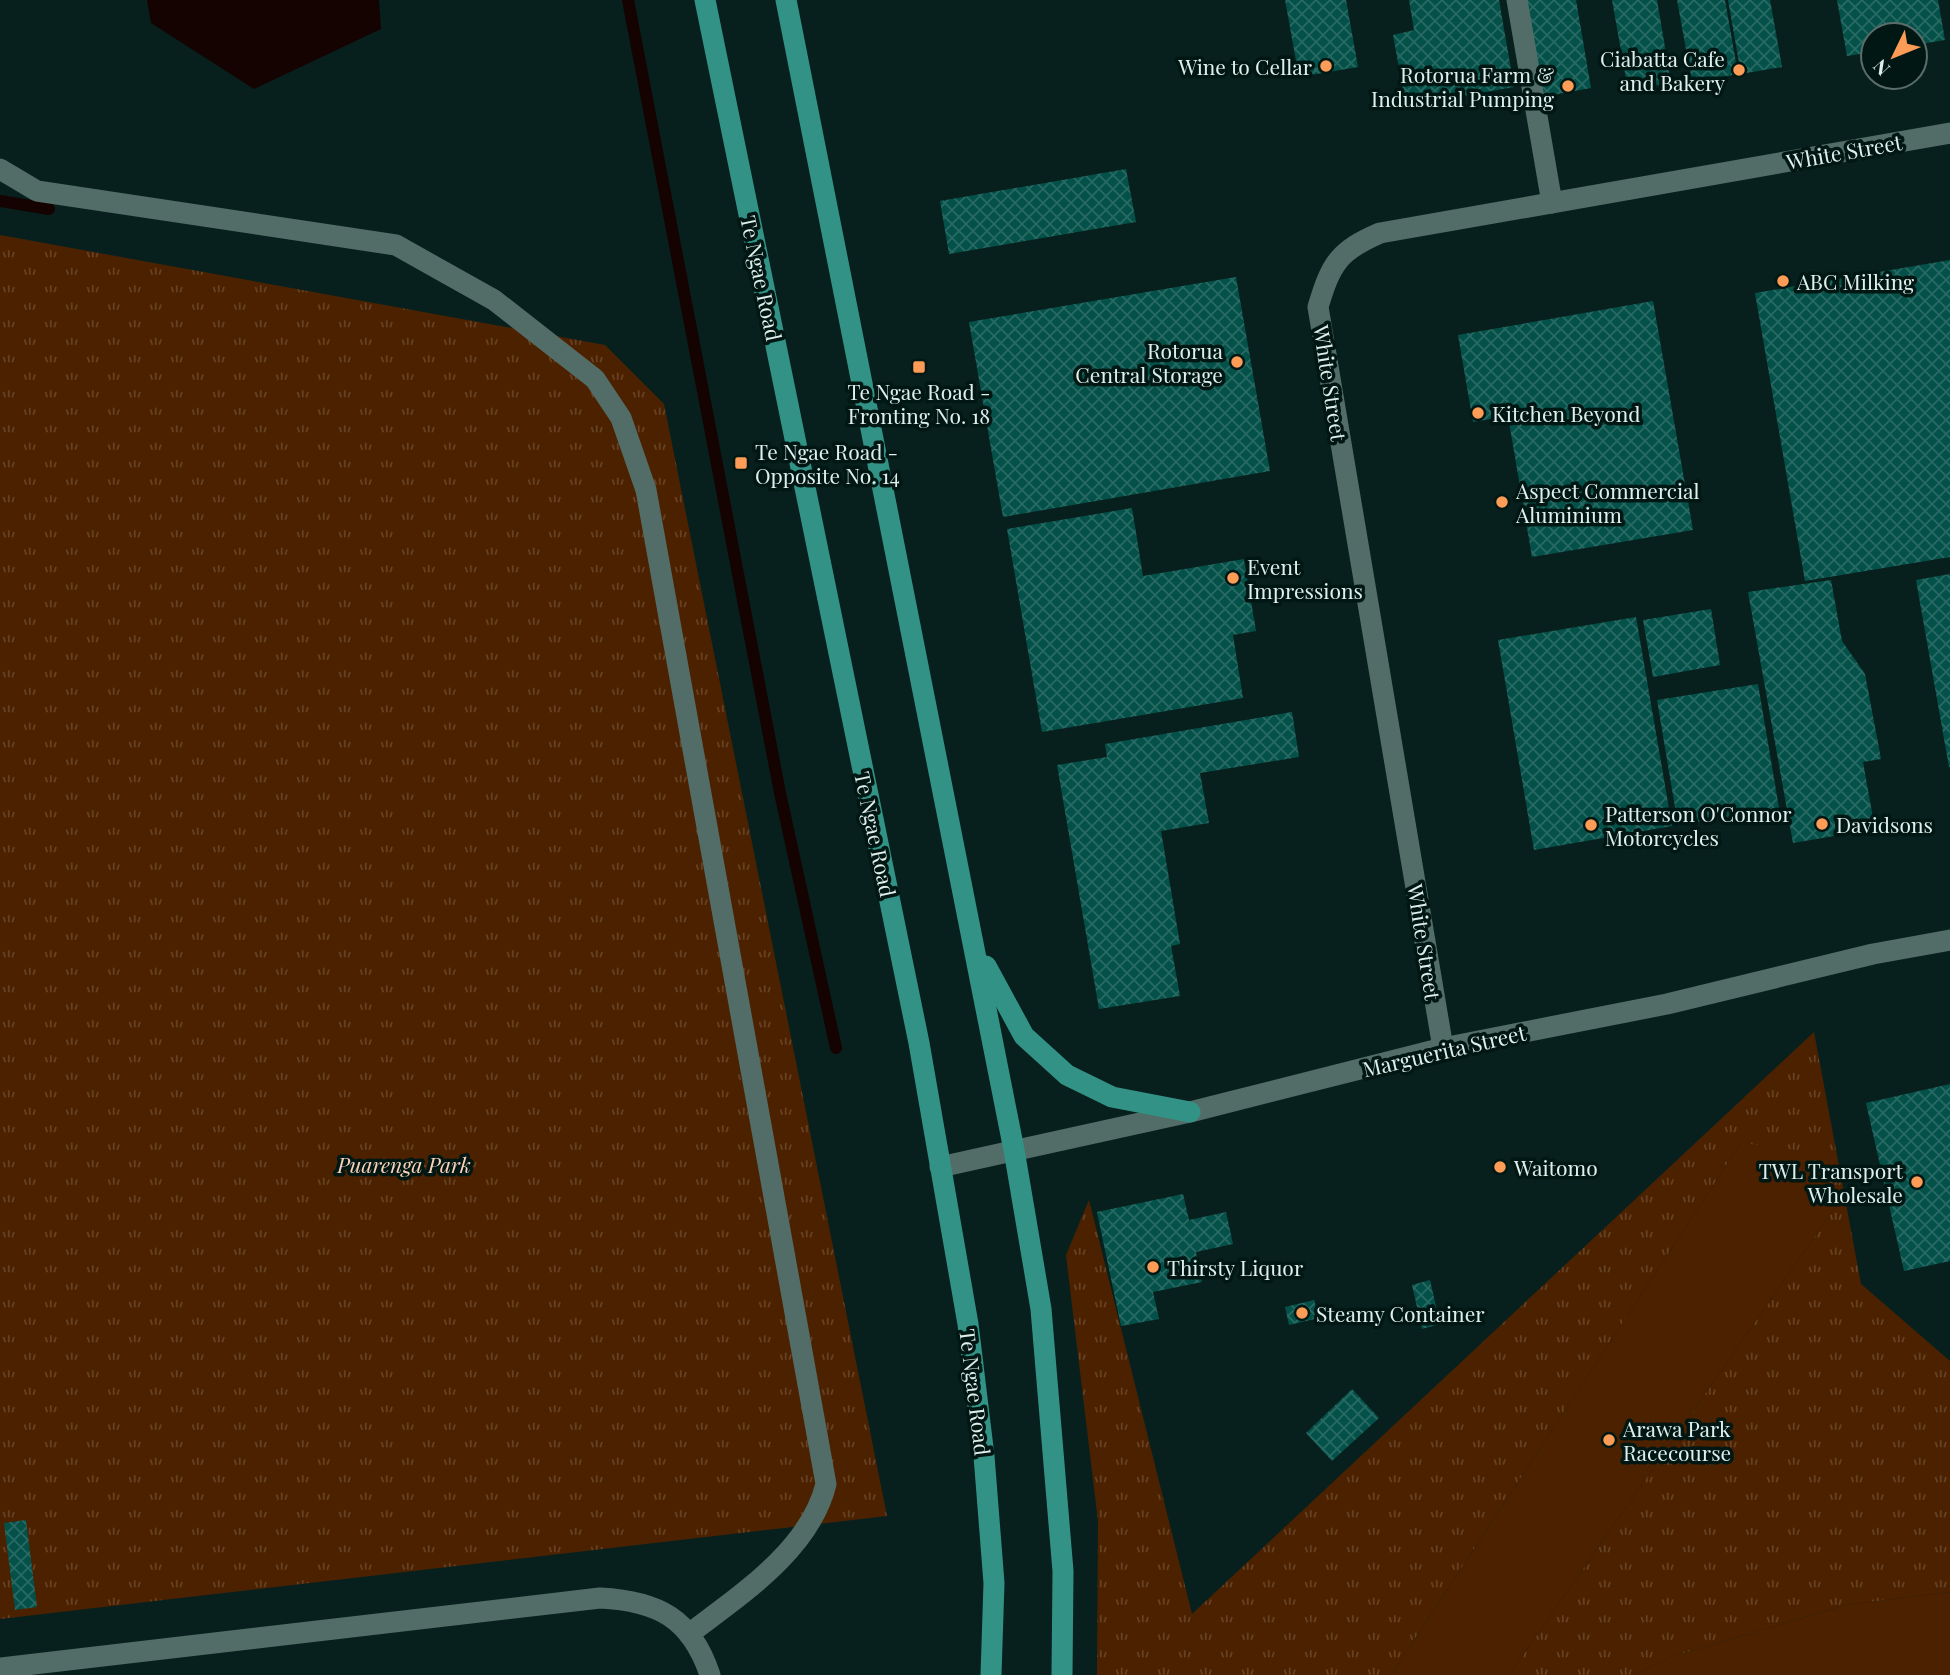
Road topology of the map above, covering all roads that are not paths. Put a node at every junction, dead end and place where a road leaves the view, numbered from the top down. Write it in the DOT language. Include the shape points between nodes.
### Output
graph roads {
  1 [pos="705,0"];
  2 [pos="786,0"];
  3 [pos="1517,0"];
  4 [pos="1950,133"];
  5 [pos="0,169"];
  6 [pos="1552,203"];
  7 [pos="1950,940"];
  8 [pos="976,949"];
  9 [pos="1443,1048"];
  10 [pos="1189,1112"];
  11 [pos="1014,1150"];
  12 [pos="940,1167"];
  13 [pos="689,1634"];
  14 [pos="0,1668"];
  15 [pos="710,1675"];
  16 [pos="991,1675"];
  17 [pos="1062,1675"];
  1 -- 12 [label="main road, Te Ngae Road" via="919,1043"];
  2 -- 8 [label="main road"];
  3 -- 6 [label="street"];
  4 -- 6 [label="street, White Street"];
  5 -- 13 [label="street" via="37,191 397,245 494,300 596,379 621,418 646,490 826,1484 820,1507 765,1577"];
  6 -- 9 [label="street, White Street" via="1380,233 1351,245 1328,274 1318,307"];
  7 -- 9 [label="street, Marguerita Street" via="1667,1004"];
  8 -- 10 [label="main road" via="1024,1036 1067,1075 1112,1097"];
  8 -- 11 [label="main road"];
  9 -- 10 [label="street, Marguerita Street"];
  10 -- 11 [label="street, Marguerita Street"];
  11 -- 12 [label="street, Marguerita Street"];
  11 -- 17 [label="main road" via="1041,1309 1062,1571"];
  12 -- 16 [label="main road, Te Ngae Road" via="968,1324 984,1456 994,1583"];
  13 -- 14 [label="street" via="673,1616 653,1605 600,1598"];
  13 -- 15 [label="street"];
}
